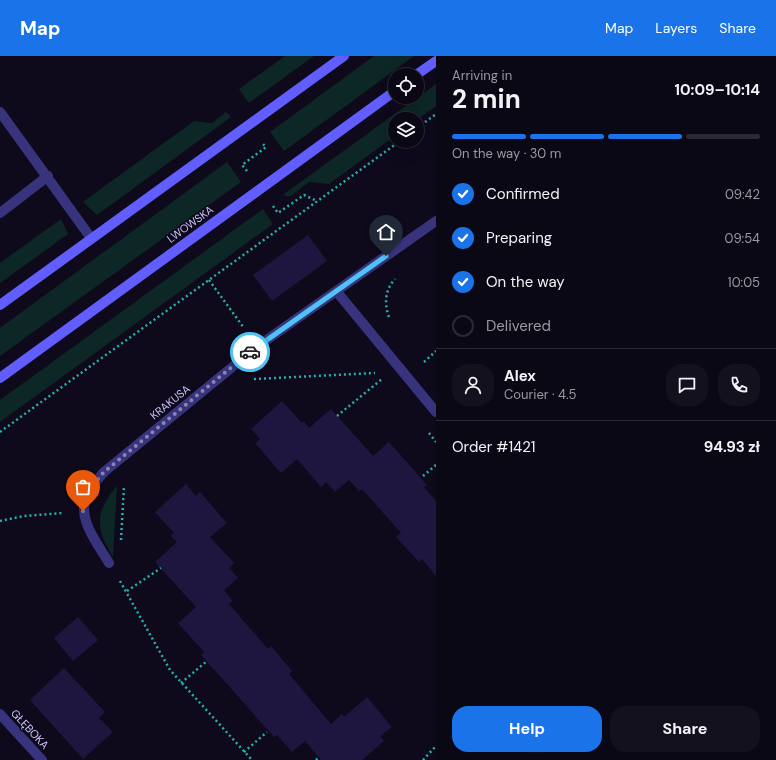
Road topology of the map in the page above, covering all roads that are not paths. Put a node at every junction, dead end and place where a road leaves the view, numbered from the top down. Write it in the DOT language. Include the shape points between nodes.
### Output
graph roads {
  1 [pos="344,56"];
  2 [pos="436,61"];
  3 [pos="424,69"];
  4 [pos="388,95"];
  5 [pos="0,112"];
  6 [pos="48,176"];
  7 [pos="0,212"];
  8 [pos="436,221"];
  9 [pos="91,238"];
  10 [pos="337,292"];
  11 [pos="0,304"];
  12 [pos="0,378"];
  13 [pos="436,412"];
  14 [pos="108,563"];
  15 [pos="0,714"];
  16 [pos="42,760"];
  1 -- 9 [label="main road"];
  2 -- 3 [label="main road"];
  4 -- 12 [label="main road, LWOWSKA"];
  5 -- 6 [label="street"];
  6 -- 7 [label="street"];
  6 -- 9 [label="street"];
  8 -- 10 [label="street, KRAKUSA"];
  9 -- 11 [label="main road"];
  10 -- 13 [label="street"];
  10 -- 14 [label="street, KRAKUSA" via="258,346 104,472 89,490 83,511 87,527"];
  15 -- 16 [label="street, GŁĘBOKA"];
}
